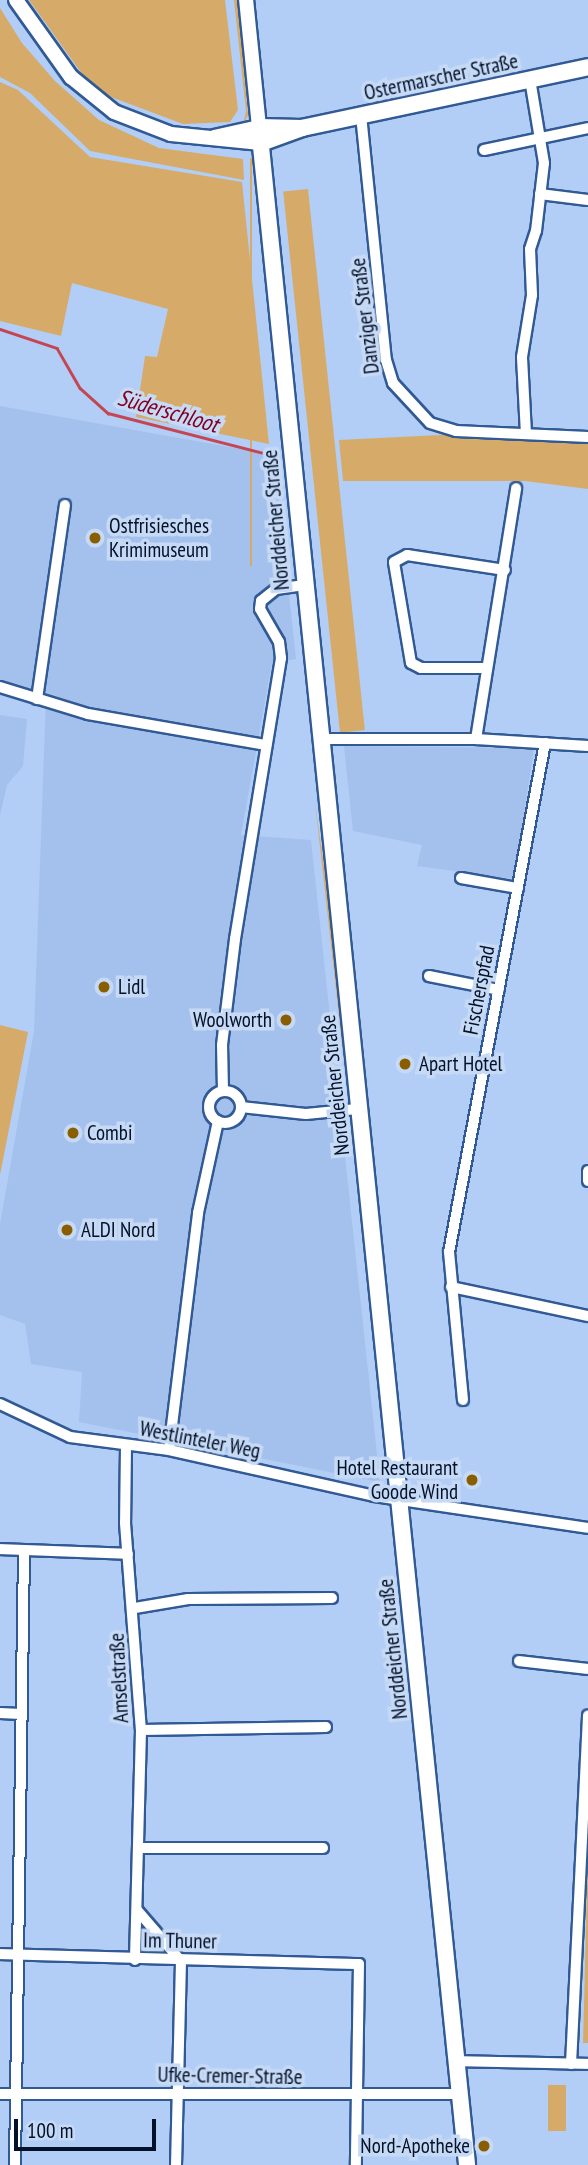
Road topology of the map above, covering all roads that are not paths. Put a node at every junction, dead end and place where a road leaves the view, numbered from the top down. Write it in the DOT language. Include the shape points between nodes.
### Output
graph roads {
  1 [pos="16,0"];
  2 [pos="246,0"];
  3 [pos="588,67"];
  4 [pos="530,79"];
  5 [pos="361,115"];
  6 [pos="588,128"];
  7 [pos="260,135"];
  8 [pos="540,139"];
  9 [pos="484,150"];
  10 [pos="540,194"];
  11 [pos="588,200"];
  12 [pos="526,434"];
  13 [pos="588,437"];
  14 [pos="516,488"];
  15 [pos="65,505"];
  16 [pos="505,570"];
  17 [pos="303,585"];
  18 [pos="487,668"];
  19 [pos="0,687"];
  20 [pos="37,699"];
  21 [pos="320,739"];
  22 [pos="476,739"];
  23 [pos="545,743"];
  24 [pos="266,745"];
  25 [pos="588,746"];
  26 [pos="461,878"];
  27 [pos="518,888"];
  28 [pos="429,976"];
  29 [pos="499,990"];
  30 [pos="223,1091"];
  31 [pos="241,1107"];
  32 [pos="357,1109"];
  33 [pos="218,1121"];
  34 [pos="588,1171"];
  35 [pos="588,1181"];
  36 [pos="451,1287"];
  37 [pos="588,1316"];
  38 [pos="463,1400"];
  39 [pos="0,1404"];
  40 [pos="126,1446"];
  41 [pos="169,1450"];
  42 [pos="399,1500"];
  43 [pos="588,1528"];
  44 [pos="0,1549"];
  45 [pos="24,1551"];
  46 [pos="128,1554"];
  47 [pos="332,1598"];
  48 [pos="135,1608"];
  49 [pos="519,1661"];
  50 [pos="588,1669"];
  51 [pos="0,1713"];
  52 [pos="21,1714"];
  53 [pos="588,1715"];
  54 [pos="326,1727"];
  55 [pos="141,1730"];
  56 [pos="139,1848"];
  57 [pos="323,1848"];
  58 [pos="137,1910"];
  59 [pos="0,1954"];
  60 [pos="18,1955"];
  61 [pos="135,1959"];
  62 [pos="181,1961"];
  63 [pos="456,2061"];
  64 [pos="571,2064"];
  65 [pos="588,2064"];
  66 [pos="0,2094"];
  67 [pos="460,2094"];
  68 [pos="15,2095"];
  69 [pos="177,2095"];
  70 [pos="358,2097"];
  71 [pos="15,2165"];
  72 [pos="176,2165"];
  73 [pos="356,2165"];
  74 [pos="467,2165"];
  1 -- 7 [label="street" via="52,55 91,96 150,128 206,139"];
  2 -- 7 [label="street, Norddeicher Straße"];
  3 -- 4 [label="main road, Ostermarscher Straße"];
  4 -- 5 [label="main road, Ostermarscher Straße"];
  4 -- 8 [label="street"];
  5 -- 7 [label="main road, Ostermarscher Straße"];
  5 -- 12 [label="street, Danziger Straße" via="386,360 393,383 430,423 456,431"];
  6 -- 8 [label="street"];
  7 -- 17 [label="main road, Norddeicher Straße"];
  8 -- 9 [label="street"];
  8 -- 10 [label="street" via="544,163"];
  10 -- 11 [label="street"];
  10 -- 12 [label="street" via="530,249 532,295 522,357"];
  12 -- 13 [label="street, Danziger Straße"];
  14 -- 16 [label="street"];
  15 -- 20 [label="street"];
  16 -- 18 [label="street"];
  16 -- 18 [label="street" via="407,555 394,562 411,663 421,668"];
  17 -- 21 [label="main road, Norddeicher Straße"];
  17 -- 24 [label="street" via="276,589 261,601 260,609 279,642 281,658"];
  18 -- 22 [label="street"];
  19 -- 20 [label="street"];
  20 -- 24 [label="street" via="88,714"];
  21 -- 22 [label="street"];
  21 -- 32 [label="main road, Norddeicher Straße"];
  22 -- 23 [label="street"];
  23 -- 25 [label="street"];
  23 -- 27 [label="street, Fischerspfad"];
  24 -- 30 [label="street" via="224,1026"];
  26 -- 27 [label="street"];
  27 -- 29 [label="street, Fischerspfad"];
  28 -- 29 [label="street"];
  29 -- 36 [label="street, Fischerspfad" via="449,1252"];
  30 -- 31 [label="street" via="236,1095"];
  30 -- 33 [label="street" via="209,1105"];
  31 -- 32 [label="street" via="306,1114"];
  31 -- 33 [label="street" via="233,1121"];
  32 -- 42 [label="main road, Norddeicher Straße"];
  33 -- 41 [label="street" via="201,1195"];
  34 -- 35 [label="street"];
  36 -- 37 [label="street"];
  36 -- 38 [label="street, Fischerspfad"];
  39 -- 40 [label="street, Westlinteler Weg" via="70,1437"];
  40 -- 41 [label="street, Westlinteler Weg"];
  40 -- 46 [label="street, Amselstraße"];
  41 -- 42 [label="street, Westlinteler Weg"];
  42 -- 43 [label="street, Westlinteler Weg"];
  42 -- 63 [label="main road, Norddeicher Straße"];
  44 -- 45 [label="street"];
  45 -- 46 [label="street"];
  45 -- 52 [label="street"];
  46 -- 48 [label="street, Amselstraße"];
  47 -- 48 [label="street" via="188,1599"];
  48 -- 55 [label="street, Amselstraße"];
  49 -- 50 [label="street"];
  51 -- 52 [label="street"];
  52 -- 60 [label="street"];
  53 -- 64 [label="street"];
  54 -- 55 [label="street"];
  55 -- 56 [label="street, Amselstraße"];
  56 -- 57 [label="street"];
  56 -- 58 [label="street, Amselstraße"];
  58 -- 61 [label="street, Amselstraße"];
  58 -- 62 [label="street"];
  59 -- 60 [label="street, Im Thuner"];
  60 -- 61 [label="street, Im Thuner"];
  60 -- 68 [label="street"];
  61 -- 62 [label="street, Im Thuner"];
  62 -- 69 [label="street"];
  62 -- 70 [label="street, Im Thuner" via="359,1964"];
  63 -- 64 [label="street"];
  63 -- 67 [label="main road, Norddeicher Straße"];
  64 -- 65 [label="street"];
  66 -- 68 [label="street, Ufke-Cremer-Straße"];
  67 -- 70 [label="street, Ufke-Cremer-Straße"];
  67 -- 74 [label="main road, Norddeicher Straße"];
  68 -- 69 [label="street, Ufke-Cremer-Straße"];
  68 -- 71 [label="street"];
  69 -- 70 [label="street, Ufke-Cremer-Straße"];
  69 -- 72 [label="street"];
  70 -- 73 [label="street"];
}
